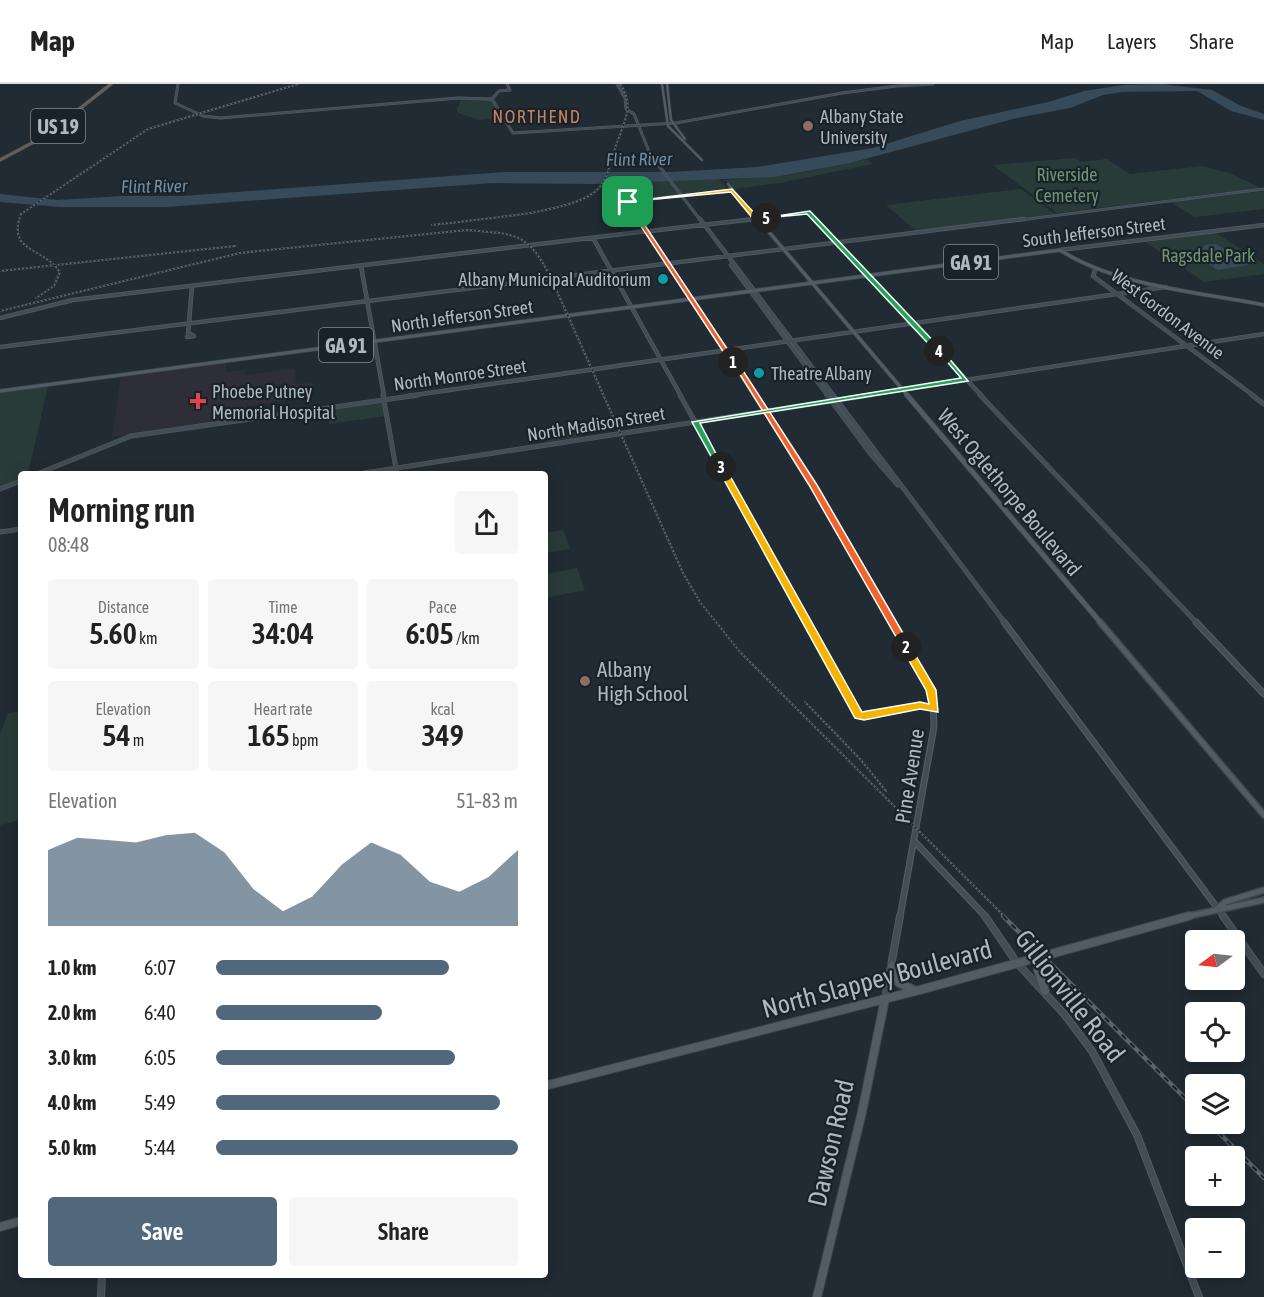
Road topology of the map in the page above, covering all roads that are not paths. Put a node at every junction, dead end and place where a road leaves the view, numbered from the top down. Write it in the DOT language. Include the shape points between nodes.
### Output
graph roads {
  1 [pos="106,84"];
  2 [pos="111,84"];
  3 [pos="178,84"];
  4 [pos="507,84"];
  5 [pos="618,84"];
  6 [pos="662,84"];
  7 [pos="667,84"];
  8 [pos="933,84"];
  9 [pos="897,86"];
  10 [pos="865,90"];
  11 [pos="849,92"];
  12 [pos="813,98"];
  13 [pos="492,99"];
  14 [pos="800,100"];
  15 [pos="749,110"];
  16 [pos="761,112"];
  17 [pos="725,114"];
  18 [pos="717,120"];
  19 [pos="680,121"];
  20 [pos="670,122"];
  21 [pos="637,126"];
  22 [pos="678,137"];
  23 [pos="690,145"];
  24 [pos="0,158"];
  25 [pos="726,184"];
  26 [pos="1264,189"];
  27 [pos="732,190"];
  28 [pos="681,196"];
  29 [pos="756,219"];
  30 [pos="703,225"];
  31 [pos="1264,225"];
  32 [pos="649,231"];
  33 [pos="593,238"];
  34 [pos="836,242"];
  35 [pos="782,249"];
  36 [pos="1060,250"];
  37 [pos="726,256"];
  38 [pos="669,263"];
  39 [pos="361,266"];
  40 [pos="611,270"];
  41 [pos="1095,270"];
  42 [pos="868,275"];
  43 [pos="811,283"];
  44 [pos="1150,283"];
  45 [pos="1184,285"];
  46 [pos="192,286"];
  47 [pos="1169,287"];
  48 [pos="1154,290"];
  49 [pos="752,291"];
  50 [pos="1191,291"];
  51 [pos="1118,294"];
  52 [pos="692,298"];
  53 [pos="367,301"];
  54 [pos="1264,305"];
  55 [pos="631,307"];
  56 [pos="0,318"];
  57 [pos="188,324"];
  58 [pos="914,324"];
  59 [pos="854,332"];
  60 [pos="1264,334"];
  61 [pos="188,335"];
  62 [pos="374,341"];
  63 [pos="793,341"];
  64 [pos="787,342"];
  65 [pos="1188,345"];
  66 [pos="0,347"];
  67 [pos="726,350"];
  68 [pos="661,360"];
  69 [pos="966,380"];
  70 [pos="902,389"];
  71 [pos="0,391"];
  72 [pos="837,399"];
  73 [pos="383,400"];
  74 [pos="831,400"];
  75 [pos="1264,404"];
  76 [pos="765,411"];
  77 [pos="695,422"];
  78 [pos="396,468"];
  79 [pos="44,471"];
  80 [pos="377,471"];
  81 [pos="396,471"];
  82 [pos="18,482"];
  83 [pos="900,486"];
  84 [pos="0,489"];
  85 [pos="18,529"];
  86 [pos="0,532"];
  87 [pos="1264,694"];
  88 [pos="935,709"];
  89 [pos="1264,815"];
  90 [pos="915,842"];
  91 [pos="1264,890"];
  92 [pos="1264,900"];
  93 [pos="1218,908"];
  94 [pos="1039,957"];
  95 [pos="1017,963"];
  96 [pos="892,966"];
  97 [pos="1264,974"];
  98 [pos="916,991"];
  99 [pos="1045,991"];
  100 [pos="885,999"];
  101 [pos="548,1085"];
  102 [pos="18,1222"];
  103 [pos="0,1227"];
  104 [pos="102,1278"];
  105 [pos="100,1297"];
  106 [pos="817,1297"];
  107 [pos="1198,1297"];
  1 -- 24 [label="highway, US 19" via="43,134"];
  2 -- 24 [label="highway, US 19" via="45,136"];
  3 -- 13 [label="main road" via="176,103 214,118 462,98"];
  4 -- 13 [label="main road" via="510,90 501,91"];
  5 -- 21 [label="main road" via="626,109 634,114"];
  6 -- 20 [label="main road"];
  7 -- 20 [label="main road"];
  8 -- 9 [label="main road"];
  9 -- 10 [label="main road"];
  9 -- 12 [label="main road"];
  10 -- 11 [label="main road"];
  10 -- 11 [label="main road"];
  11 -- 12 [label="main road"];
  12 -- 14 [label="main road"];
  13 -- 21 [label="main road" via="510,132"];
  14 -- 15 [label="main road"];
  14 -- 19 [label="main road"];
  15 -- 16 [label="main road"];
  15 -- 17 [label="main road"];
  17 -- 18 [label="main road"];
  17 -- 20 [label="main road"];
  19 -- 20 [label="main road"];
  20 -- 21 [label="main road"];
  20 -- 22 [label="main road"];
  20 -- 23 [label="main road"];
  21 -- 28 [label="main road" via="654,159"];
  22 -- 23 [label="main road"];
  22 -- 23 [label="main road" via="703,160"];
  25 -- 27 [label="main road, West Oglethorpe Boulevard"];
  26 -- 34 [label="main road"];
  27 -- 28 [label="main road"];
  27 -- 29 [label="main road, West Oglethorpe Boulevard"];
  28 -- 30 [label="main road"];
  28 -- 32 [label="main road, Pine Avenue" via="632,204"];
  29 -- 30 [label="main road"];
  29 -- 34 [label="main road" via="808,213"];
  29 -- 35 [label="main road, West Oglethorpe Boulevard"];
  30 -- 32 [label="main road"];
  30 -- 37 [label="main road"];
  31 -- 36 [label="main road, South Jefferson Street"];
  32 -- 33 [label="main road"];
  32 -- 38 [label="main road, Pine Avenue"];
  33 -- 39 [label="main road"];
  33 -- 40 [label="main road"];
  34 -- 35 [label="main road"];
  34 -- 42 [label="main road"];
  35 -- 37 [label="main road"];
  35 -- 43 [label="main road, West Oglethorpe Boulevard"];
  36 -- 41 [label="main road, West Gordon Avenue"];
  36 -- 42 [label="main road, South Jefferson Street / GA 91"];
  37 -- 38 [label="main road"];
  37 -- 49 [label="main road"];
  38 -- 40 [label="main road"];
  38 -- 52 [label="main road, Pine Avenue"];
  39 -- 46 [label="main road"];
  39 -- 53 [label="main road"];
  40 -- 53 [label="main road"];
  40 -- 55 [label="main road"];
  41 -- 44 [label="main road"];
  41 -- 51 [label="main road, West Gordon Avenue" via="1093,276"];
  42 -- 43 [label="main road, South Jefferson Street / GA 91"];
  42 -- 58 [label="main road"];
  43 -- 49 [label="main road, South Jefferson Street / GA 91"];
  43 -- 59 [label="main road, West Oglethorpe Boulevard"];
  44 -- 47 [label="main road"];
  44 -- 48 [label="main road" via="1156,287"];
  45 -- 50 [label="main road"];
  46 -- 56 [label="main road" via="73,300"];
  46 -- 57 [label="main road"];
  47 -- 48 [label="main road, North Monroe Street"];
  47 -- 50 [label="main road"];
  48 -- 51 [label="main road, North Monroe Street"];
  49 -- 52 [label="main road, North Jefferson Street / GA 91"];
  49 -- 63 [label="main road"];
  49 -- 64 [label="main road"];
  50 -- 54 [label="main road"];
  51 -- 58 [label="main road, North Monroe Street"];
  51 -- 65 [label="main road, West Gordon Avenue"];
  52 -- 55 [label="main road, North Jefferson Street / GA 91"];
  52 -- 67 [label="main road, Pine Avenue"];
  53 -- 57 [label="main road"];
  53 -- 62 [label="main road"];
  55 -- 62 [label="main road, North Jefferson Street / GA 91"];
  55 -- 68 [label="main road"];
  57 -- 61 [label="main road"];
  57 -- 66 [label="main road"];
  58 -- 59 [label="main road, North Monroe Street"];
  58 -- 69 [label="main road"];
  59 -- 63 [label="main road, North Monroe Street"];
  59 -- 70 [label="main road, West Oglethorpe Boulevard"];
  60 -- 65 [label="main road, North Madison Street"];
  62 -- 71 [label="main road, North Jefferson Street / GA 91"];
  62 -- 73 [label="main road"];
  63 -- 64 [label="main road, North Monroe Street"];
  63 -- 72 [label="main road"];
  64 -- 67 [label="main road, North Monroe Street"];
  64 -- 74 [label="main road"];
  65 -- 69 [label="main road, North Madison Street"];
  65 -- 75 [label="main road, West Gordon Avenue"];
  67 -- 68 [label="main road, North Monroe Street"];
  67 -- 76 [label="main road, Pine Avenue"];
  68 -- 73 [label="main road, North Monroe Street"];
  68 -- 77 [label="main road"];
  69 -- 70 [label="main road, North Madison Street"];
  69 -- 87 [label="main road"];
  70 -- 72 [label="main road, North Madison Street"];
  70 -- 89 [label="main road, West Oglethorpe Boulevard"];
  72 -- 74 [label="main road, North Madison Street"];
  72 -- 83 [label="main road"];
  73 -- 78 [label="main road"];
  73 -- 79 [label="main road, North Monroe Street" via="131,436"];
  74 -- 76 [label="main road, North Madison Street"];
  74 -- 83 [label="main road"];
  76 -- 77 [label="main road, North Madison Street"];
  76 -- 88 [label="main road, Pine Avenue" via="885,609 931,690"];
  77 -- 78 [label="main road, North Madison Street"];
  77 -- 88 [label="main road" via="859,715 920,705"];
  78 -- 80 [label="main road, North Madison Street"];
  78 -- 81 [label="main road"];
  82 -- 84 [label="main road"];
  83 -- 93 [label="main road"];
  85 -- 86 [label="main road"];
  88 -- 90 [label="main road, Pine Avenue"];
  90 -- 95 [label="main road, Gillionville Road" via="983,913"];
  90 -- 96 [label="main road, Pine Avenue"];
  91 -- 93 [label="main road, North Slappey Boulevard" via="1225,902"];
  92 -- 93 [label="main road, North Slappey Boulevard"];
  93 -- 94 [label="main road, North Slappey Boulevard"];
  93 -- 97 [label="main road"];
  94 -- 95 [label="main road, North Slappey Boulevard"];
  94 -- 99 [label="main road" via="1038,970"];
  95 -- 98 [label="main road, North Slappey Boulevard"];
  95 -- 99 [label="main road, Gillionville Road"];
  96 -- 98 [label="main road" via="899,983"];
  96 -- 100 [label="main road, Pine Avenue"];
  98 -- 100 [label="main road, North Slappey Boulevard"];
  99 -- 107 [label="main road, Gillionville Road" via="1092,1051 1130,1118"];
  100 -- 101 [label="main road, North Slappey Boulevard"];
  100 -- 106 [label="main road, Dawson Road"];
  102 -- 103 [label="main road"];
  104 -- 105 [label="main road"];
}
